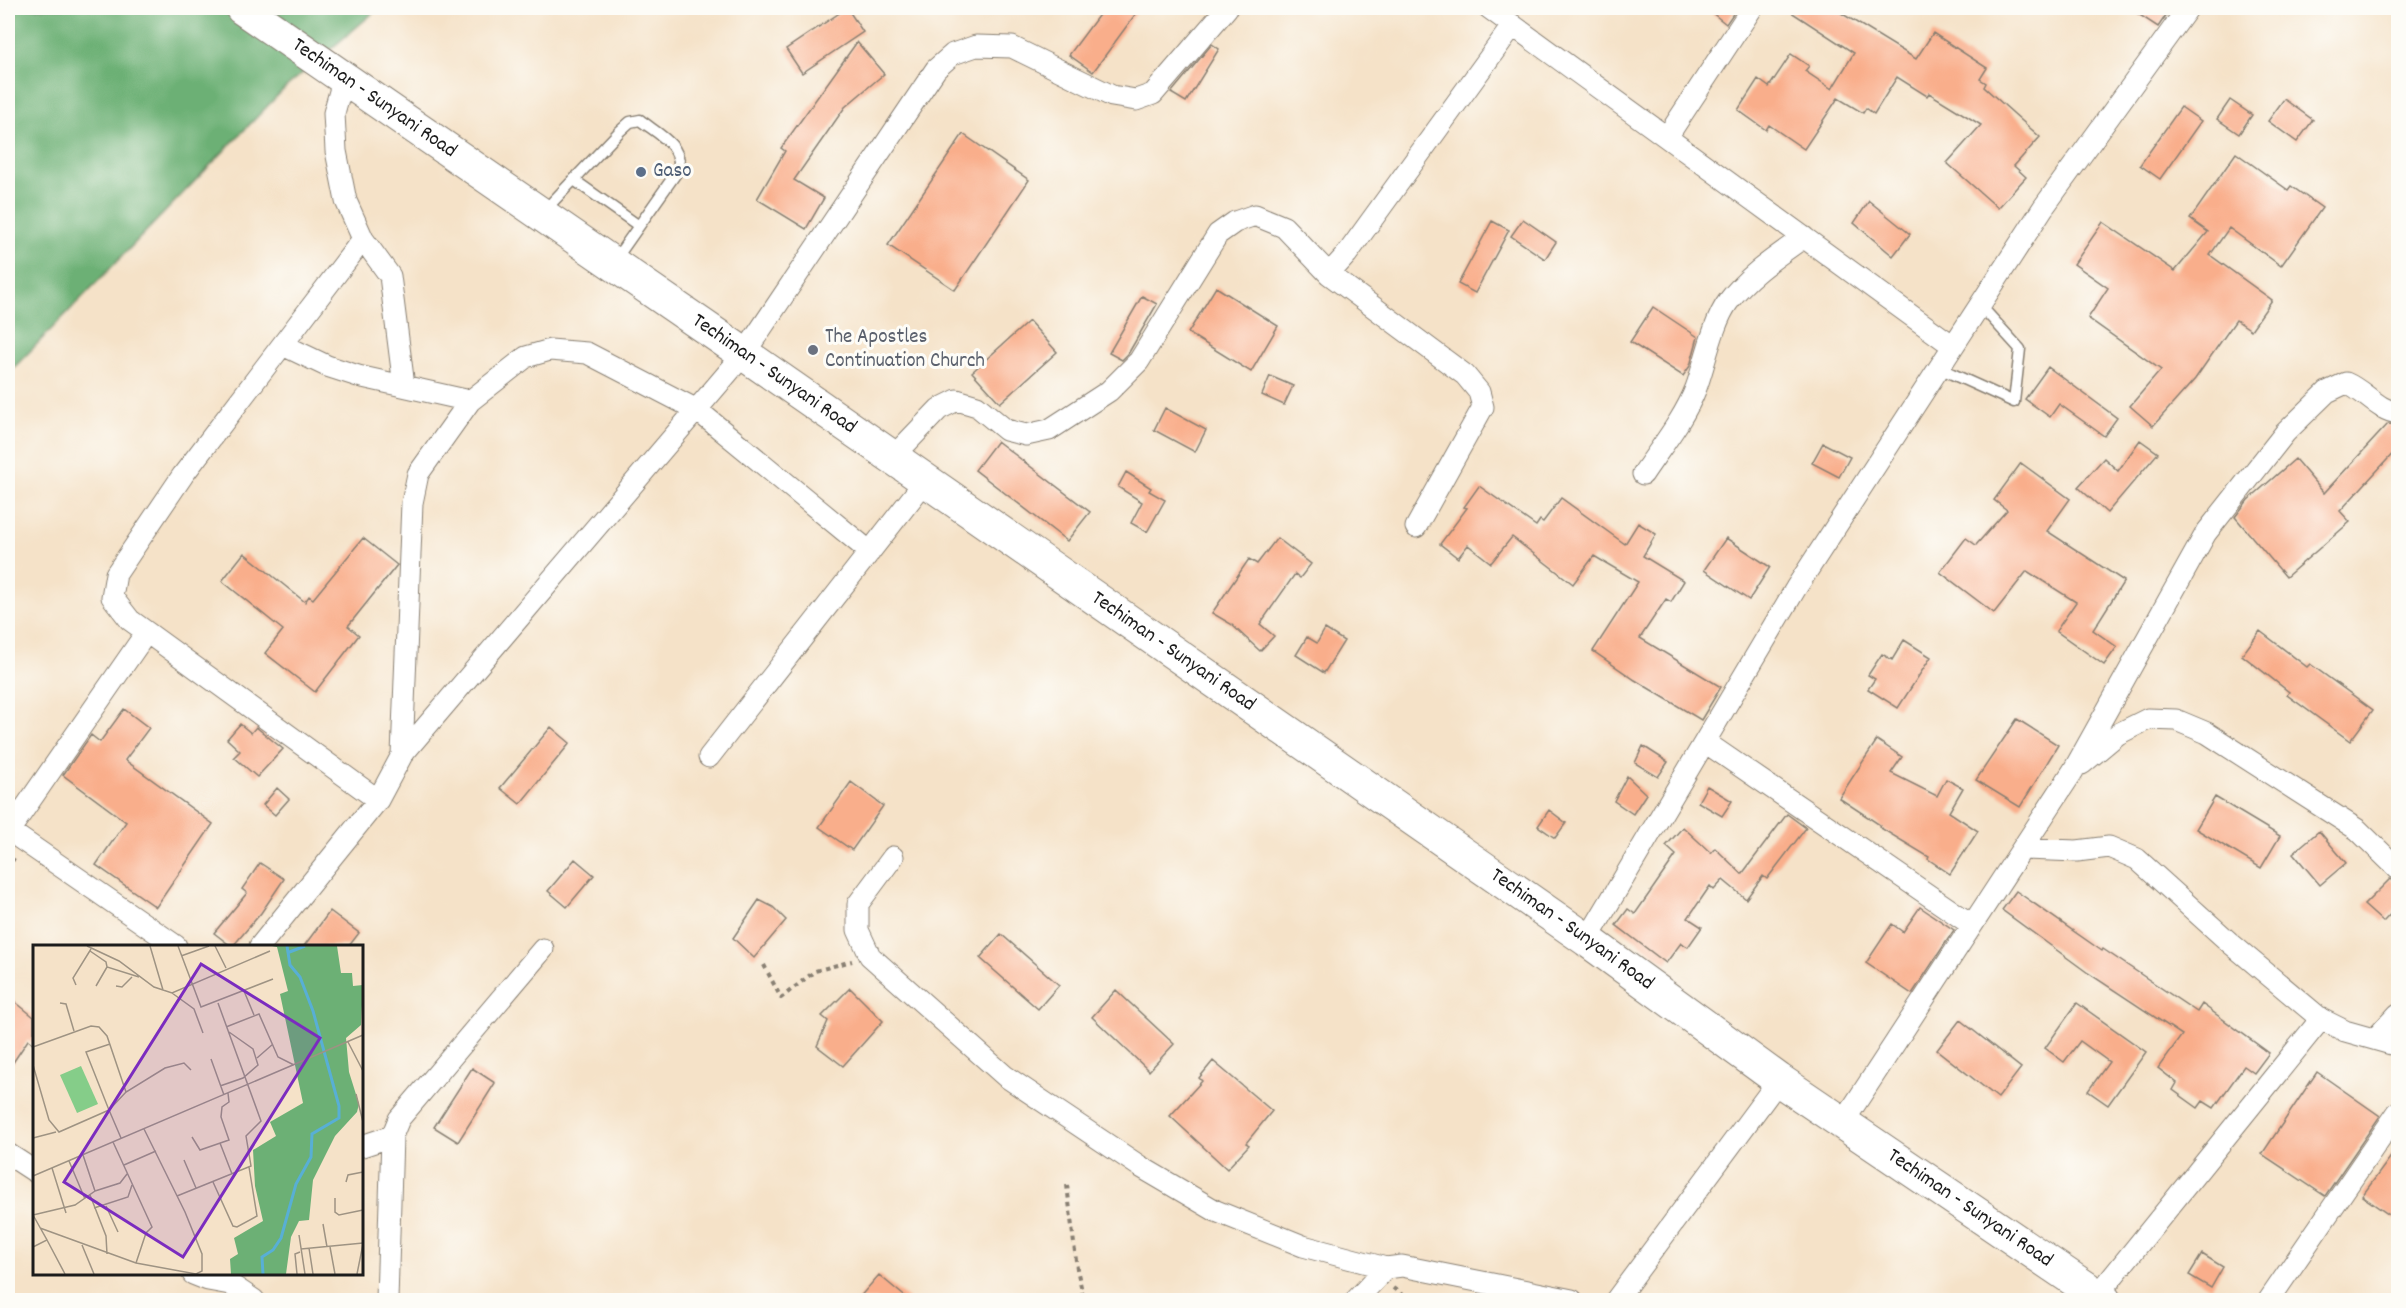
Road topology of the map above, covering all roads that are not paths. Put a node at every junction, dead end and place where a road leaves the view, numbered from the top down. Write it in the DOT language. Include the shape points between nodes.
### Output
graph roads {
  1 [pos="242,8"];
  2 [pos="1227,8"];
  3 [pos="1489,8"];
  4 [pos="1752,8"];
  5 [pos="2188,8"];
  6 [pos="1513,25"];
  7 [pos="344,76"];
  8 [pos="1666,137"];
  9 [pos="574,180"];
  10 [pos="542,214"];
  11 [pos="639,226"];
  12 [pos="1804,237"];
  13 [pos="363,239"];
  14 [pos="613,263"];
  15 [pos="1329,274"];
  16 [pos="1980,305"];
  17 [pos="283,345"];
  18 [pos="1953,346"];
  19 [pos="744,354"];
  20 [pos="1939,369"];
  21 [pos="404,386"];
  22 [pos="470,401"];
  23 [pos="697,410"];
  24 [pos="2398,413"];
  25 [pos="892,457"];
  26 [pos="1643,474"];
  27 [pos="926,480"];
  28 [pos="1416,527"];
  29 [pos="870,552"];
  30 [pos="146,633"];
  31 [pos="1705,742"];
  32 [pos="402,755"];
  33 [pos="709,758"];
  34 [pos="2073,771"];
  35 [pos="378,800"];
  36 [pos="8,830"];
  37 [pos="2022,849"];
  38 [pos="2395,856"];
  39 [pos="892,857"];
  40 [pos="1972,925"];
  41 [pos="1587,940"];
  42 [pos="175,945"];
  43 [pos="261,945"];
  44 [pos="543,949"];
  45 [pos="2398,1014"];
  46 [pos="2321,1019"];
  47 [pos="2375,1039"];
  48 [pos="2398,1046"];
  49 [pos="1779,1080"];
  50 [pos="2398,1112"];
  51 [pos="1842,1124"];
  52 [pos="392,1136"];
  53 [pos="363,1146"];
  54 [pos="8,1154"];
  55 [pos="33,1170"];
  56 [pos="1386,1268"];
  57 [pos="196,1275"];
  58 [pos="234,1279"];
  59 [pos="2100,1298"];
  60 [pos="1563,1299"];
  61 [pos="216,1300"];
  62 [pos="254,1300"];
  63 [pos="387,1300"];
  64 [pos="1356,1300"];
  65 [pos="1616,1300"];
  66 [pos="2268,1300"];
  1 -- 7 [label="main road, Techiman - Sunyani Road"];
  2 -- 19 [label="street" via="1153,94 1136,100 1112,96 1012,47 976,46 953,54 936,69"];
  3 -- 6 [label="street"];
  4 -- 8 [label="street"];
  5 -- 16 [label="street" via="2043,208"];
  6 -- 8 [label="street"];
  6 -- 15 [label="street"];
  7 -- 10 [label="main road, Techiman - Sunyani Road"];
  7 -- 13 [label="street" via="334,113 336,152 346,201"];
  8 -- 12 [label="street"];
  9 -- 10 [label="lane"];
  9 -- 11 [label="lane"];
  9 -- 11 [label="lane" via="630,122 640,120 675,147 680,158 679,169"];
  10 -- 14 [label="main road, Techiman - Sunyani Road"];
  11 -- 14 [label="lane"];
  12 -- 18 [label="street"];
  12 -- 26 [label="street" via="1758,269 1727,304 1696,390"];
  13 -- 17 [label="street"];
  13 -- 21 [label="street" via="390,276"];
  14 -- 19 [label="main road, Techiman - Sunyani Road"];
  15 -- 25 [label="street" via="1284,227 1255,215 1235,222 1218,234 1139,361 1109,391 1049,430 1026,435 1006,430 977,406 957,400 939,409"];
  15 -- 28 [label="street" via="1466,375 1479,392 1484,407"];
  16 -- 18 [label="street"];
  16 -- 20 [label="lane" via="2020,349 2014,402"];
  17 -- 21 [label="street" via="327,366"];
  17 -- 30 [label="street" via="183,476 116,574 112,597"];
  18 -- 20 [label="street"];
  19 -- 23 [label="street"];
  19 -- 25 [label="main road, Techiman - Sunyani Road"];
  20 -- 31 [label="street" via="1796,588"];
  21 -- 22 [label="street"];
  22 -- 23 [label="street" via="526,357 550,350 587,353"];
  22 -- 32 [label="street" via="418,474 412,503"];
  23 -- 29 [label="street"];
  23 -- 32 [label="street"];
  24 -- 34 [label="street" via="2385,411 2346,383 2327,392 2285,433 2206,533"];
  25 -- 27 [label="main road, Techiman - Sunyani Road"];
  27 -- 29 [label="street"];
  27 -- 41 [label="main road, Techiman - Sunyani Road"];
  29 -- 33 [label="street"];
  30 -- 35 [label="street"];
  30 -- 36 [label="street"];
  31 -- 40 [label="street"];
  31 -- 41 [label="street"];
  32 -- 35 [label="street"];
  34 -- 37 [label="street"];
  34 -- 38 [label="street" via="2118,734 2148,719 2176,720 2207,733"];
  35 -- 43 [label="street"];
  36 -- 42 [label="street"];
  37 -- 40 [label="street"];
  37 -- 46 [label="street" via="2077,851 2109,847 2137,859"];
  39 -- 56 [label="street" via="858,904 858,930 870,956 1005,1076 1141,1167 1216,1211 1303,1246"];
  40 -- 51 [label="street"];
  41 -- 49 [label="main road, Techiman - Sunyani Road"];
  44 -- 52 [label="street" via="399,1119"];
  45 -- 47 [label="street"];
  46 -- 47 [label="street"];
  46 -- 59 [label="street"];
  47 -- 48 [label="street"];
  49 -- 51 [label="main road, Techiman - Sunyani Road"];
  49 -- 65 [label="street"];
  50 -- 66 [label="street"];
  51 -- 59 [label="main road, Techiman - Sunyani Road"];
  52 -- 53 [label="street"];
  52 -- 63 [label="street"];
  54 -- 55 [label="street"];
  56 -- 60 [label="street" via="1402,1266"];
  56 -- 64 [label="street"];
  57 -- 58 [label="street" via="208,1280"];
  58 -- 61 [label="street"];
  58 -- 62 [label="street"];
}
